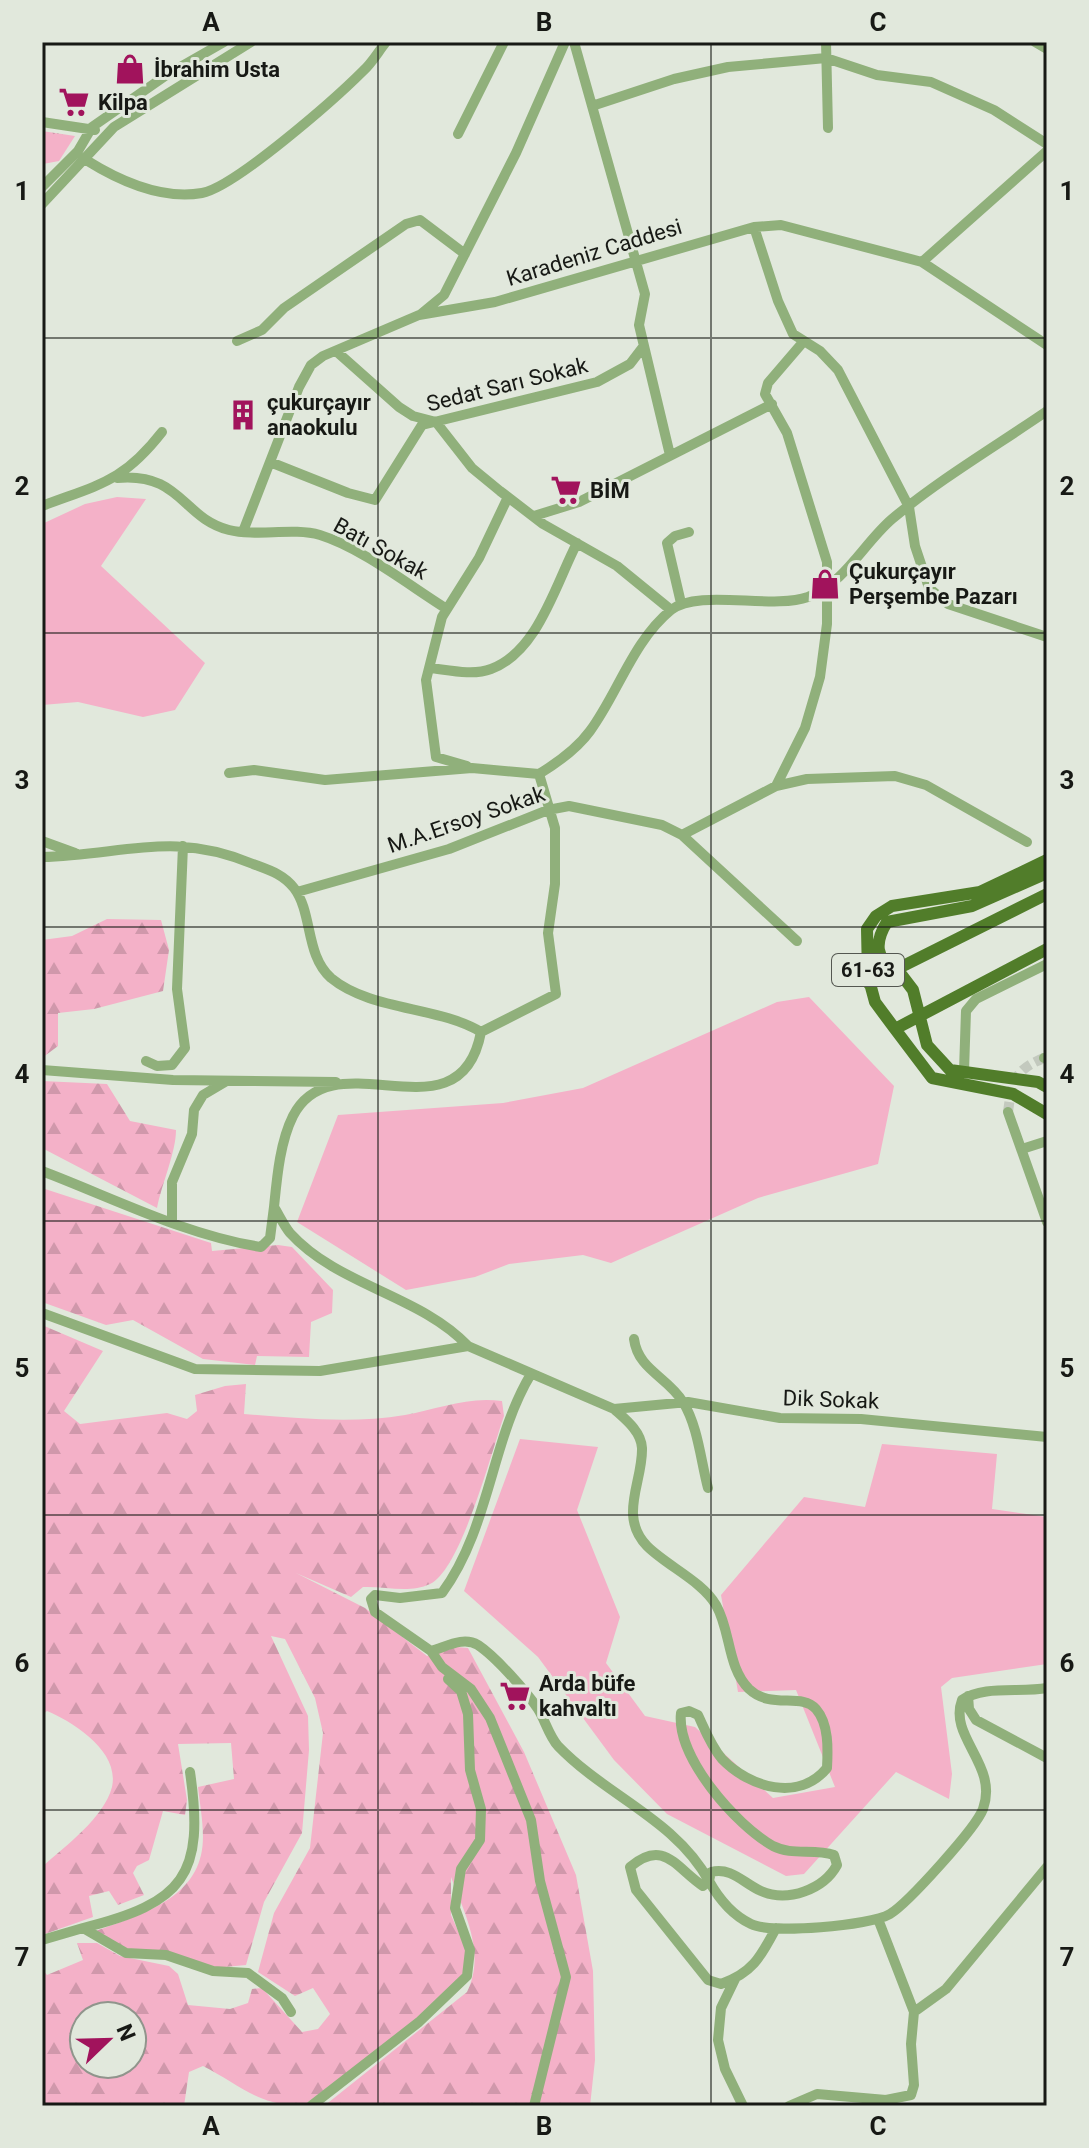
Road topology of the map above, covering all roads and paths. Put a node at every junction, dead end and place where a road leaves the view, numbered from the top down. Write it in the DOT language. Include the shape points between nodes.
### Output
graph roads {
  1 [pos="224,42"];
  2 [pos="251,42"];
  3 [pos="386,42"];
  4 [pos="504,42"];
  5 [pos="565,42"];
  6 [pos="574,42"];
  7 [pos="826,42"];
  8 [pos="1035,42"];
  9 [pos="1047,49"];
  10 [pos="826,58"];
  11 [pos="592,106"];
  12 [pos="42,122"];
  13 [pos="92,127"];
  14 [pos="828,128"];
  15 [pos="458,134"];
  16 [pos="103,136"];
  17 [pos="1047,144"];
  18 [pos="1047,151"];
  19 [pos="86,160"];
  20 [pos="42,168"];
  21 [pos="46,183"];
  22 [pos="42,204"];
  23 [pos="754,227"];
  24 [pos="465,254"];
  25 [pos="635,259"];
  26 [pos="922,262"];
  27 [pos="419,315"];
  28 [pos="237,341"];
  29 [pos="804,341"];
  30 [pos="1047,345"];
  31 [pos="643,347"];
  32 [pos="336,351"];
  33 [pos="772,404"];
  34 [pos="1047,411"];
  35 [pos="436,422"];
  36 [pos="162,432"];
  37 [pos="670,455"];
  38 [pos="270,462"];
  39 [pos="117,478"];
  40 [pos="508,497"];
  41 [pos="42,506"];
  42 [pos="909,507"];
  43 [pos="534,516"];
  44 [pos="244,529"];
  45 [pos="689,532"];
  46 [pos="577,543"];
  47 [pos="828,586"];
  48 [pos="681,603"];
  49 [pos="447,609"];
  50 [pos="671,610"];
  51 [pos="1047,637"];
  52 [pos="430,668"];
  53 [pos="472,768"];
  54 [pos="229,773"];
  55 [pos="539,774"];
  56 [pos="776,786"];
  57 [pos="548,810"];
  58 [pos="682,835"];
  59 [pos="42,841"];
  60 [pos="1027,842"];
  61 [pos="183,846"];
  62 [pos="84,856"];
  63 [pos="42,857"];
  64 [pos="1047,860"];
  65 [pos="1047,873"];
  66 [pos="297,892"];
  67 [pos="1047,894"];
  68 [pos="797,941"];
  69 [pos="1047,949"];
  70 [pos="1047,964"];
  71 [pos="897,969"];
  72 [pos="869,984"];
  73 [pos="921,1015"];
  74 [pos="895,1029"];
  75 [pos="481,1032"];
  76 [pos="146,1061"];
  77 [pos="42,1070"];
  78 [pos="964,1071"];
  79 [pos="230,1079"];
  80 [pos="341,1082"];
  81 [pos="1047,1087"];
  82 [pos="1008,1112"];
  83 [pos="1047,1114"];
  84 [pos="1047,1141"];
  85 [pos="1022,1149"];
  86 [pos="42,1171"];
  87 [pos="274,1207"];
  88 [pos="172,1222"];
  89 [pos="1047,1222"];
  90 [pos="42,1313"];
  91 [pos="634,1339"];
  92 [pos="468,1346"];
  93 [pos="531,1374"];
  94 [pos="683,1402"];
  95 [pos="614,1409"];
  96 [pos="1047,1437"];
  97 [pos="708,1488"];
  98 [pos="431,1651"];
  99 [pos="1047,1688"];
  100 [pos="968,1696"];
  101 [pos="1047,1758"];
  102 [pos="190,1772"];
  103 [pos="1047,1867"];
  104 [pos="709,1881"];
  105 [pos="878,1919"];
  106 [pos="83,1928"];
  107 [pos="776,1928"];
  108 [pos="42,1940"];
  109 [pos="735,1979"];
  110 [pos="291,2012"];
  111 [pos="914,2012"];
  112 [pos="311,2106"];
  113 [pos="534,2106"];
  114 [pos="743,2106"];
  115 [pos="789,2106"];
  1 -- 13 [label="street"];
  2 -- 16 [label="street"];
  3 -- 19 [label="street" via="365,70 306,120 229,181 202,193 153,190 114,177"];
  4 -- 15 [label="street"];
  5 -- 24 [label="street"];
  6 -- 11 [label="street"];
  7 -- 10 [label="street"];
  8 -- 9 [label="street"];
  10 -- 11 [label="street" via="728,67"];
  10 -- 14 [label="street"];
  10 -- 17 [label="street" via="877,75 931,82 994,110"];
  11 -- 25 [label="street"];
  12 -- 13 [label="street"];
  13 -- 16 [label="street"];
  13 -- 21 [label="street" via="78,151"];
  16 -- 19 [label="street"];
  18 -- 26 [label="street"];
  19 -- 22 [label="street"];
  20 -- 21 [label="street"];
  23 -- 25 [label="street, Karadeniz Caddesi"];
  23 -- 26 [label="street, Karadeniz Caddesi" via="781,225"];
  23 -- 29 [label="street" via="778,301 793,334"];
  24 -- 27 [label="street" via="444,295"];
  24 -- 28 [label="street" via="420,220 406,224 284,308 262,330"];
  25 -- 27 [label="street, Karadeniz Caddesi" via="495,302"];
  25 -- 31 [label="street" via="645,294 639,325"];
  26 -- 30 [label="street, Karadeniz Caddesi"];
  27 -- 32 [label="street, Karadeniz Caddesi"];
  29 -- 33 [label="street" via="768,383 765,394"];
  29 -- 42 [label="street" via="838,370"];
  31 -- 35 [label="street, Sedat Sarı Sokak" via="630,364 597,382"];
  31 -- 37 [label="street"];
  32 -- 35 [label="street" via="399,407"];
  32 -- 38 [label="street, Karadeniz Caddesi" via="311,365"];
  33 -- 37 [label="street"];
  33 -- 47 [label="street" via="803,477 827,562"];
  34 -- 42 [label="street"];
  35 -- 38 [label="street, Sedat Sarı Sokak" via="422,425 375,500"];
  35 -- 40 [label="street" via="472,468"];
  36 -- 39 [label="street" via="138,463"];
  37 -- 43 [label="street" via="579,502"];
  38 -- 44 [label="street, Karadeniz Caddesi"];
  39 -- 41 [label="street"];
  39 -- 44 [label="street, Batı Sokak" via="145,476 214,523"];
  40 -- 43 [label="street"];
  40 -- 49 [label="street"];
  42 -- 47 [label="street"];
  42 -- 51 [label="street" via="929,588 948,604"];
  43 -- 46 [label="street"];
  44 -- 49 [label="street, Batı Sokak" via="320,535"];
  45 -- 48 [label="street" via="667,543"];
  46 -- 50 [label="street" via="617,566"];
  46 -- 52 [label="street" via="537,625 504,662 475,672"];
  47 -- 48 [label="street" via="779,604"];
  47 -- 56 [label="street" via="820,677 805,728"];
  48 -- 50 [label="street"];
  49 -- 52 [label="street"];
  50 -- 55 [label="street" via="654,627 589,733"];
  52 -- 53 [label="street" via="426,680 436,757"];
  53 -- 54 [label="street" via="325,780 254,770"];
  53 -- 55 [label="street"];
  55 -- 57 [label="street"];
  56 -- 58 [label="street"];
  56 -- 60 [label="street" via="807,779 895,776 926,785"];
  57 -- 58 [label="street, M.A.Ersoy Sokak" via="569,806 662,825"];
  57 -- 66 [label="street, M.A.Ersoy Sokak" via="449,849"];
  57 -- 75 [label="street" via="555,828 548,933 556,994"];
  58 -- 68 [label="street, M.A.Ersoy Sokak"];
  59 -- 62 [label="street"];
  61 -- 62 [label="street" via="154,843"];
  61 -- 66 [label="street" via="215,849 244,860 285,877"];
  61 -- 76 [label="street" via="177,989 185,1048 172,1065"];
  62 -- 63 [label="street"];
  64 -- 72 [label="main road, 61-63" via="980,892 892,906 876,916 866,938"];
  65 -- 71 [label="main road, 61-63" via="972,906 887,922 878,936 878,955"];
  66 -- 75 [label="street" via="313,949 330,977"];
  67 -- 71 [label="main road, 61-63"];
  69 -- 73 [label="main road"];
  70 -- 78 [label="street" via="976,999 966,1011"];
  71 -- 72 [label="main road, 61-63"];
  71 -- 73 [label="main road, 61-63" via="913,990"];
  72 -- 74 [label="main road, 61-63" via="883,1017"];
  73 -- 74 [label="main road"];
  73 -- 78 [label="main road" via="927,1045 950,1070"];
  74 -- 83 [label="main road" via="932,1078 1013,1094"];
  75 -- 80 [label="street" via="466,1070 446,1083 424,1088"];
  77 -- 79 [label="street"];
  78 -- 81 [label="main road"];
  79 -- 80 [label="street"];
  79 -- 88 [label="street" via="203,1095 194,1110 192,1134 172,1182"];
  80 -- 87 [label="street" via="294,1113"];
  82 -- 85 [label="street"];
  84 -- 85 [label="street"];
  85 -- 89 [label="street"];
  86 -- 88 [label="street"];
  87 -- 88 [label="street" via="270,1238 261,1247 227,1242"];
  87 -- 92 [label="street" via="290,1233 318,1256 451,1328"];
  90 -- 92 [label="street" via="195,1369 320,1371"];
  91 -- 94 [label="street" via="644,1364"];
  92 -- 93 [label="street"];
  93 -- 95 [label="street"];
  93 -- 98 [label="street" via="454,1577 442,1593 371,1599 375,1612"];
  94 -- 95 [label="street, Dik Sokak"];
  94 -- 96 [label="street, Dik Sokak" via="780,1418 861,1419"];
  94 -- 97 [label="street"];
  95 -- 104 [label="street" via="631,1424 642,1446 632,1497 640,1538 715,1602 738,1675 749,1689 766,1702 805,1702 823,1724 827,1768 815,1782 778,1789 739,1772 716,1750 698,1715 681,1713 679,1728 691,1758 705,1781 749,1826 773,1846 824,1851 834,1855 837,1865 816,1887 796,1894 761,1891 720,1870 711,1872"];
  98 -- 104 [label="street" via="466,1641 478,1645 525,1693 555,1743 681,1840"];
  98 -- 112 [label="street" via="436,1666 461,1691 468,1714 470,1770 481,1809 480,1840 461,1869 455,1908 470,1950 467,1976 419,2022"];
  98 -- 113 [label="street" via="442,1667 471,1689 490,1718 531,1820 540,1881 566,1977"];
  99 -- 100 [label="street"];
  100 -- 101 [label="street" via="976,1720"];
  100 -- 105 [label="street" via="958,1711 986,1774 982,1811 901,1905"];
  102 -- 106 [label="street" via="197,1817 190,1863 179,1886 158,1903"];
  103 -- 111 [label="street" via="946,1989"];
  104 -- 107 [label="street" via="732,1913 754,1926"];
  104 -- 109 [label="street" via="703,1886 673,1859 658,1855 630,1867 636,1890 708,1980 721,1984"];
  105 -- 107 [label="street"];
  105 -- 111 [label="street"];
  106 -- 108 [label="street"];
  106 -- 110 [label="street" via="126,1953 166,1955 213,1971 248,1973 282,1998"];
  107 -- 109 [label="street" via="761,1960"];
  109 -- 114 [label="street" via="721,2008 718,2040"];
  111 -- 115 [label="street" via="911,2095 886,2100 817,2094"];
}
